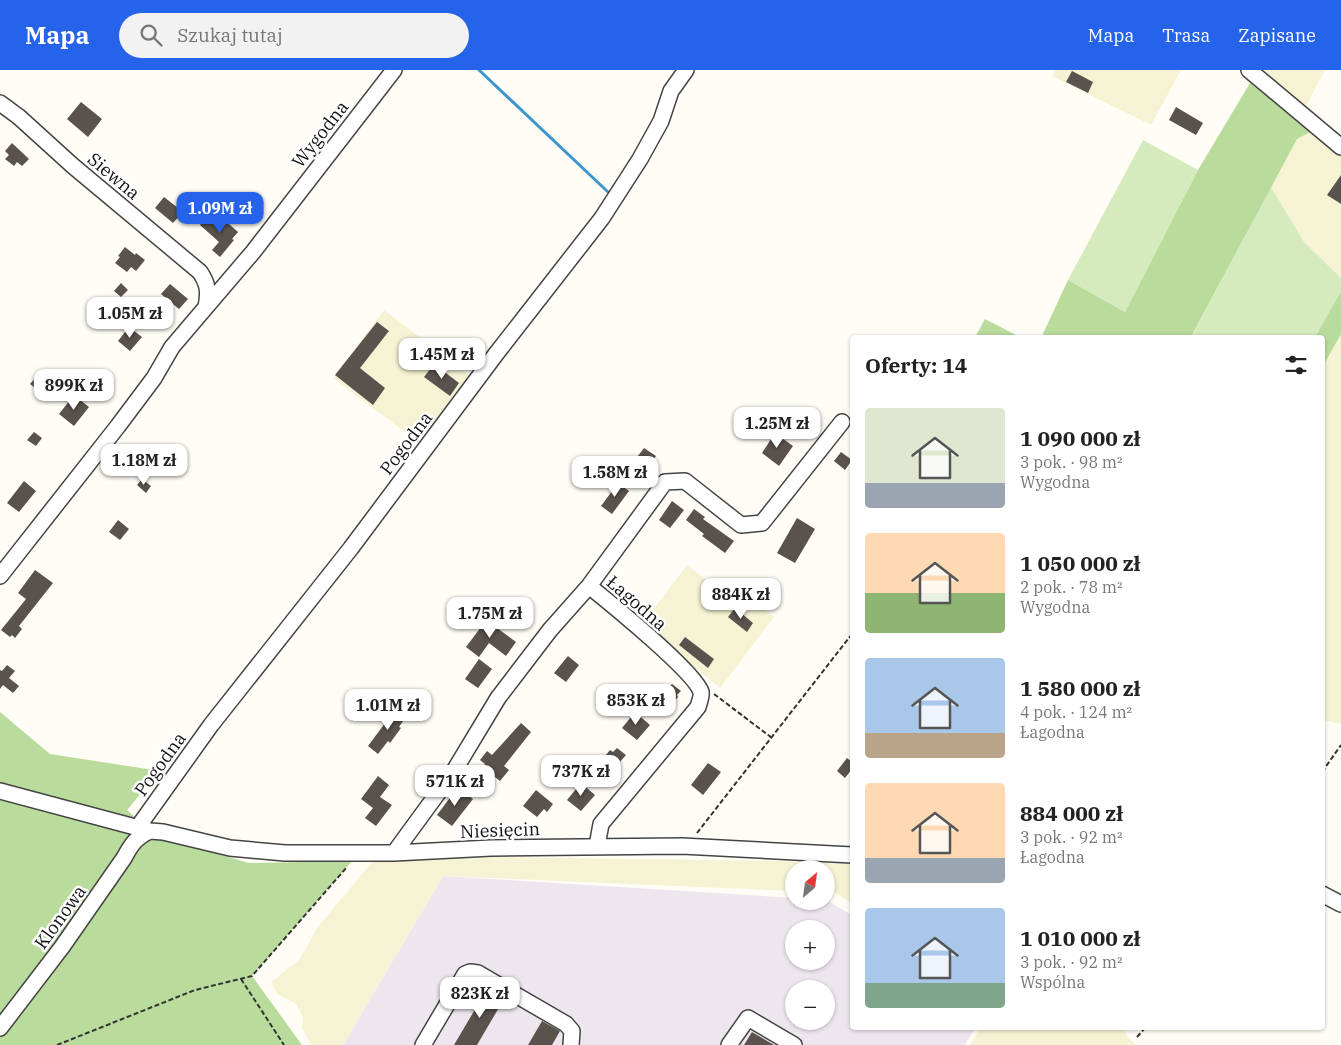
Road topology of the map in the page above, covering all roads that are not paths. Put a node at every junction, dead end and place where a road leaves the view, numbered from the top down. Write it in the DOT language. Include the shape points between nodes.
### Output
graph roads {
  1 [pos="394,70"];
  2 [pos="686,70"];
  3 [pos="1249,70"];
  4 [pos="0,103"];
  5 [pos="1341,147"];
  6 [pos="206,307"];
  7 [pos="842,422"];
  8 [pos="0,576"];
  9 [pos="590,586"];
  10 [pos="0,791"];
  11 [pos="144,829"];
  12 [pos="597,846"];
  13 [pos="394,853"];
  14 [pos="850,855"];
  15 [pos="0,1028"];
  16 [pos="423,1045"];
  17 [pos="571,1045"];
  18 [pos="729,1045"];
  19 [pos="794,1045"];
  1 -- 6 [label="street, Wygodna" via="253,252"];
  2 -- 11 [label="street, Pogodna" via="671,91 661,121 615,200 351,548 217,717"];
  3 -- 5 [label="street"];
  4 -- 6 [label="street, Siewna" via="200,272 209,293"];
  6 -- 8 [label="street, Wygodna" via="172,347 154,378 118,426"];
  7 -- 9 [label="street, Łagodna" via="762,524 741,525 685,481 665,482"];
  9 -- 12 [label="street, Łagodna" via="688,674 701,693 698,707 601,824"];
  9 -- 13 [label="street" via="550,630 498,698 454,771"];
  10 -- 11 [label="street, Niesięcin"];
  11 -- 13 [label="street, Niesięcin" via="245,850"];
  11 -- 15 [label="street, Klonowa" via="62,947"];
  12 -- 13 [label="street, Niesięcin"];
  12 -- 14 [label="street, Niesięcin"];
  16 -- 17 [label="street" via="465,974 470,972 478,973 566,1024 572,1031"];
  18 -- 19 [label="street" via="748,1018"];
}
